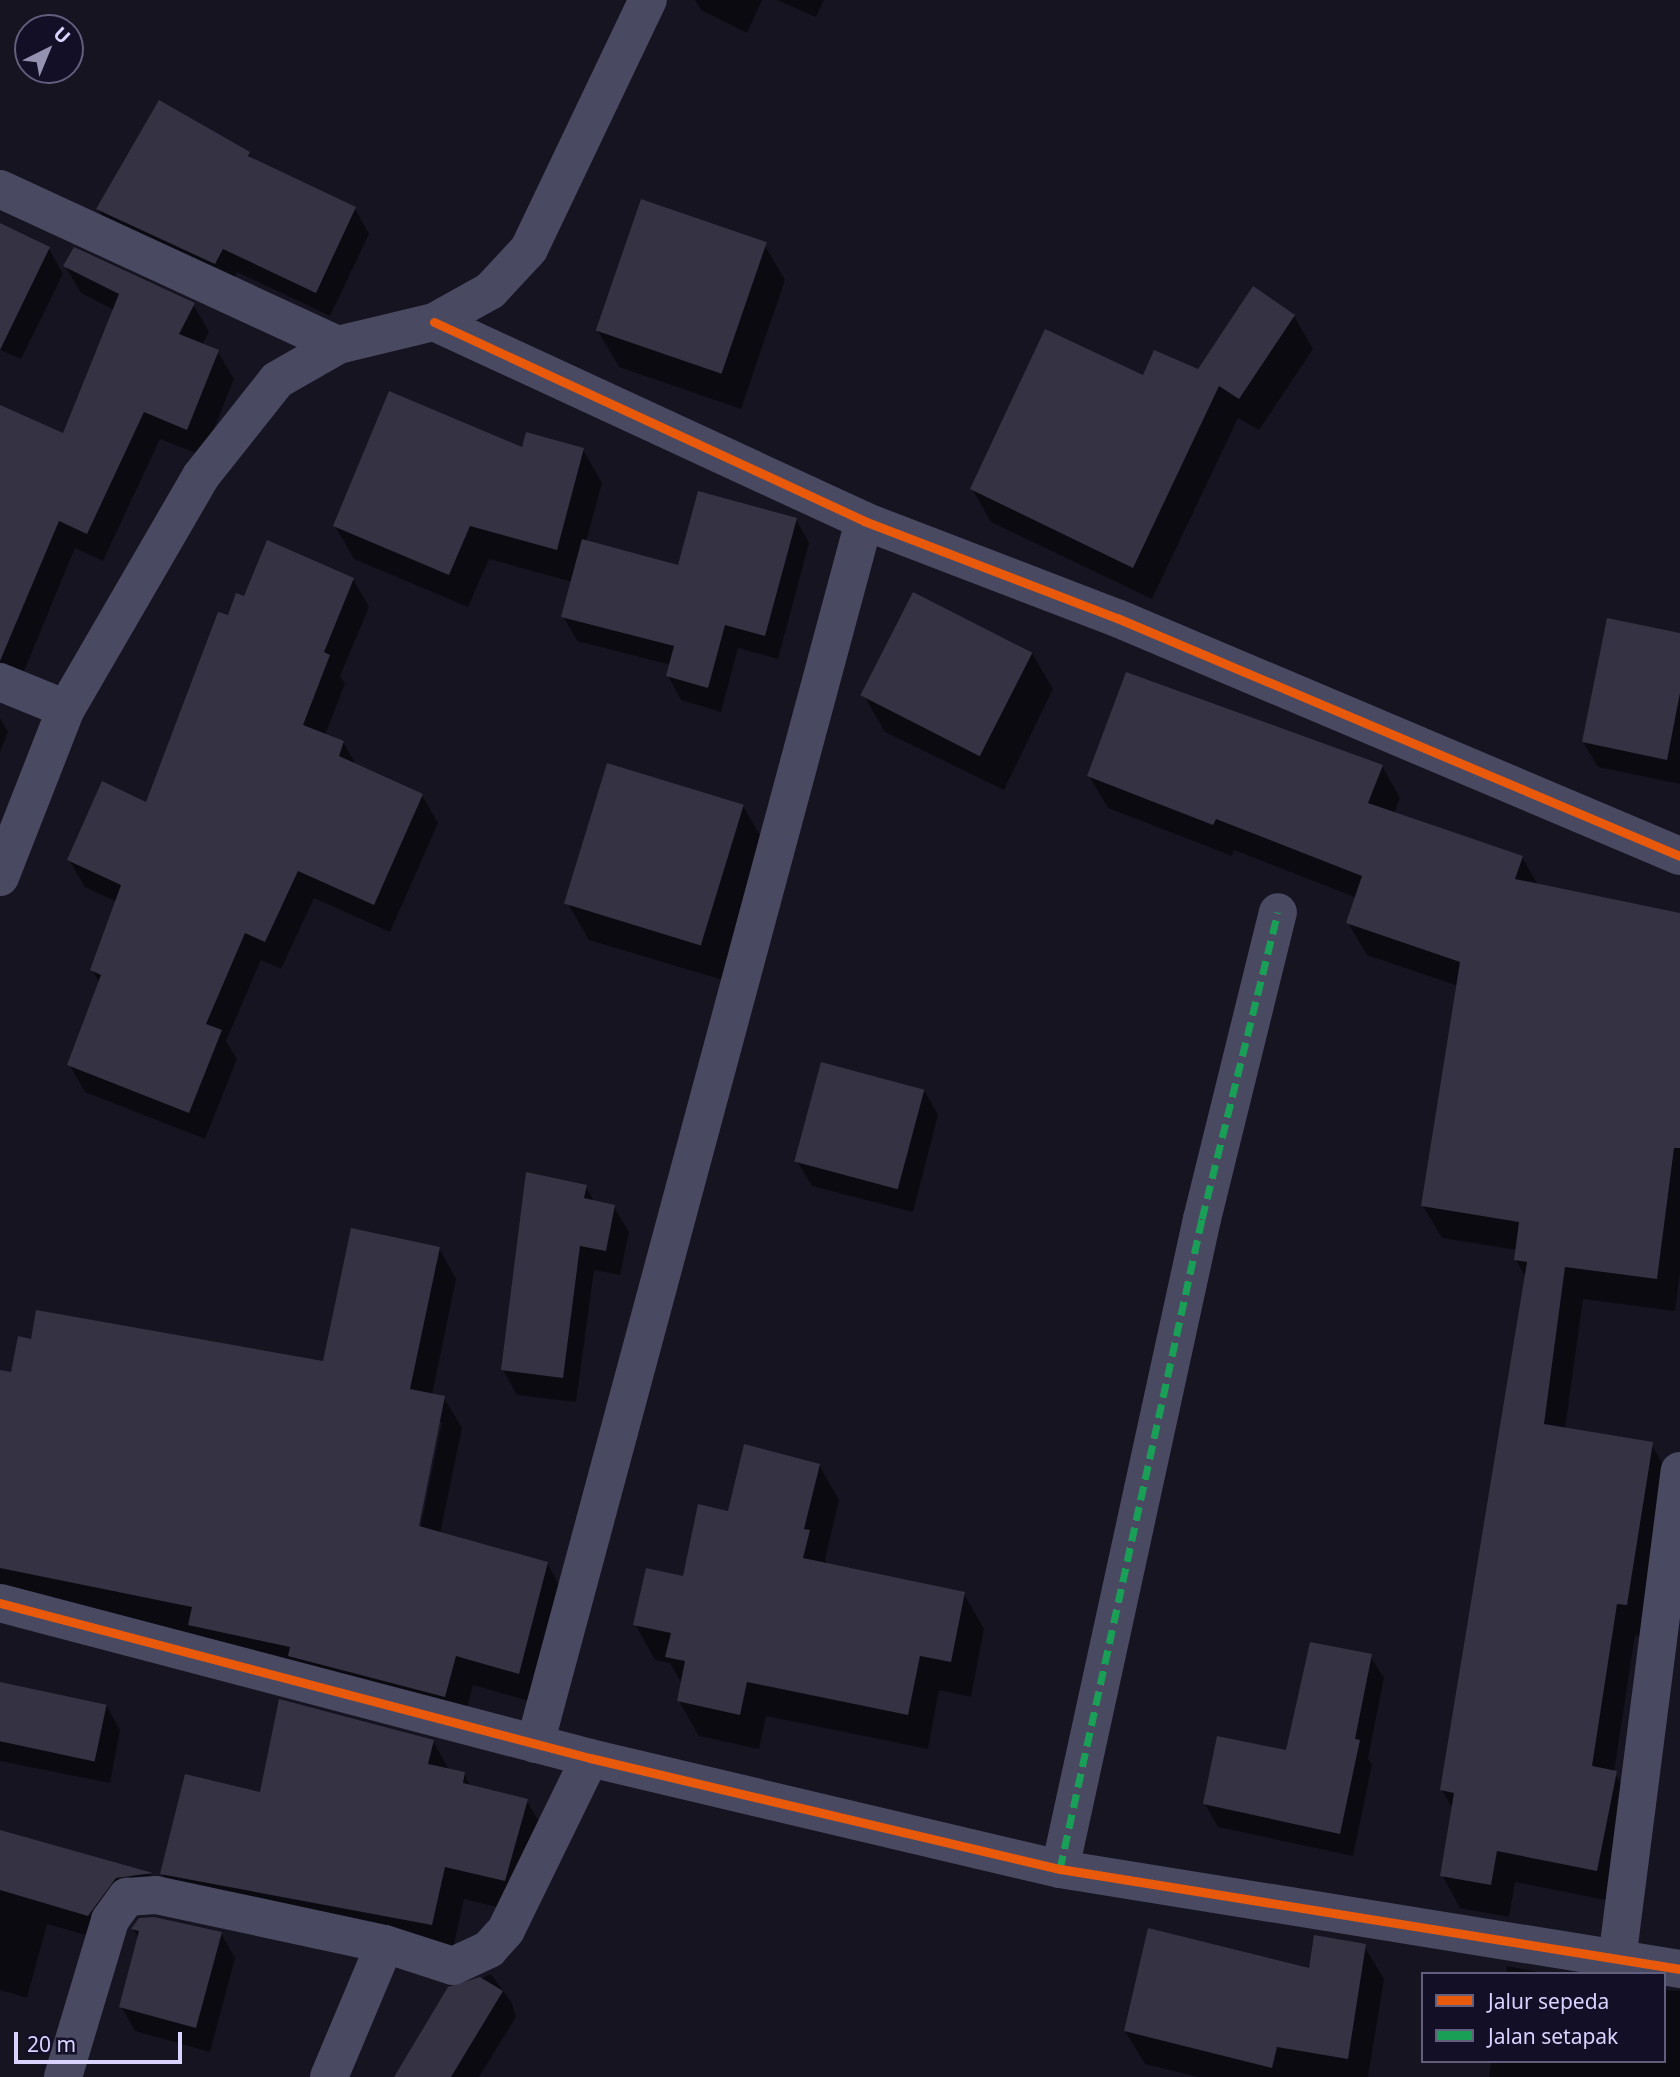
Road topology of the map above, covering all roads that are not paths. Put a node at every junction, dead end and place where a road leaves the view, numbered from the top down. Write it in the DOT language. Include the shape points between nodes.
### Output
graph roads {
  1 [pos="648,0"];
  2 [pos="0,189"];
  3 [pos="434,322"];
  4 [pos="338,345"];
  5 [pos="863,521"];
  6 [pos="0,682"];
  7 [pos="66,709"];
  8 [pos="1680,856"];
  9 [pos="0,877"];
  10 [pos="1278,912"];
  11 [pos="1680,1471"];
  12 [pos="0,1604"];
  13 [pos="535,1744"];
  14 [pos="590,1758"];
  15 [pos="1060,1869"];
  16 [pos="385,1944"];
  17 [pos="1617,1960"];
  18 [pos="1680,1969"];
  19 [pos="63,2077"];
  20 [pos="329,2077"];
  1 -- 3 [label="street" via="529,249 490,292"];
  2 -- 4 [label="street"];
  3 -- 4 [label="street"];
  3 -- 5 [label="street"];
  4 -- 7 [label="street" via="277,380 201,476"];
  5 -- 8 [label="street" via="1117,618"];
  5 -- 13 [label="street"];
  6 -- 7 [label="street"];
  7 -- 9 [label="street"];
  10 -- 15 [label="street" via="1202,1219"];
  11 -- 17 [label="street"];
  12 -- 13 [label="street"];
  13 -- 14 [label="street"];
  14 -- 15 [label="street"];
  14 -- 16 [label="street" via="506,1930 489,1949 453,1966"];
  15 -- 17 [label="street"];
  16 -- 19 [label="street" via="156,1895 127,1897 110,1920"];
  16 -- 20 [label="street"];
  17 -- 18 [label="street"];
}
